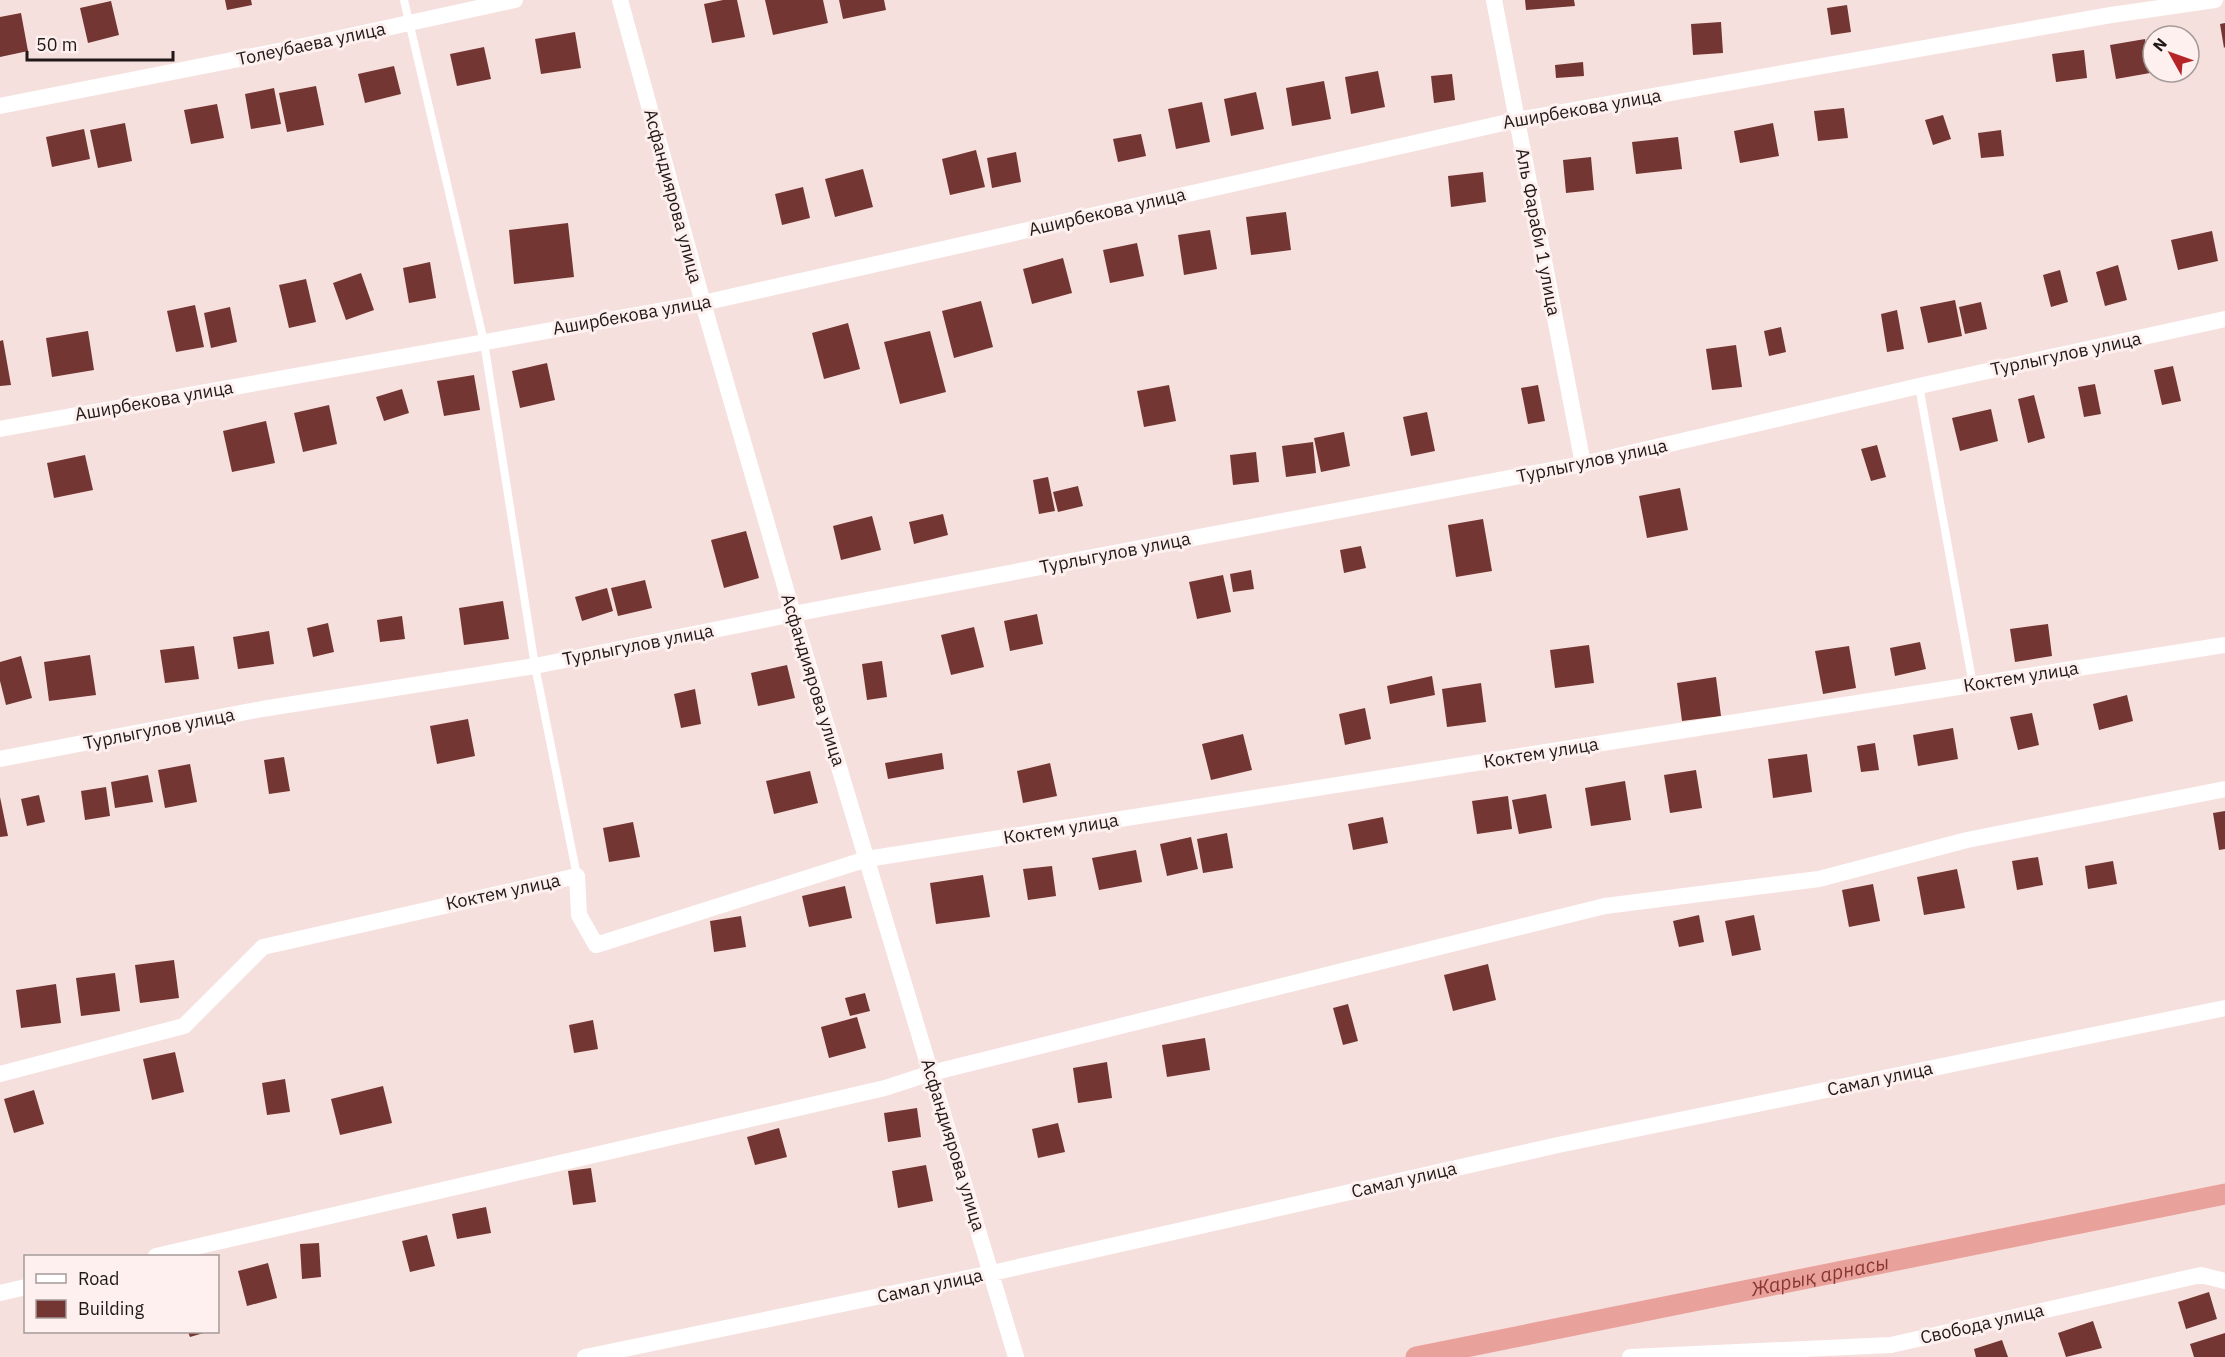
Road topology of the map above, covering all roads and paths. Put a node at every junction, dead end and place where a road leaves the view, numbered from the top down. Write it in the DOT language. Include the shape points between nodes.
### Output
graph roads {
  1 [pos="404,0"];
  2 [pos="515,0"];
  3 [pos="620,0"];
  4 [pos="1494,0"];
  5 [pos="2215,0"];
  6 [pos="408,23"];
  7 [pos="0,106"];
  8 [pos="1517,120"];
  9 [pos="703,303"];
  10 [pos="2225,319"];
  11 [pos="484,342"];
  12 [pos="1919,386"];
  13 [pos="0,429"];
  14 [pos="1582,465"];
  15 [pos="793,614"];
  16 [pos="2225,645"];
  17 [pos="536,666"];
  18 [pos="1972,685"];
  19 [pos="0,759"];
  20 [pos="2225,789"];
  21 [pos="867,859"];
  22 [pos="577,876"];
  23 [pos="2225,1008"];
  24 [pos="931,1073"];
  25 [pos="0,1074"];
  26 [pos="165,1255"];
  27 [pos="992,1274"];
  28 [pos="2224,1280"];
  29 [pos="24,1287"];
  30 [pos="0,1293"];
  31 [pos="585,1357"];
  32 [pos="1016,1357"];
  33 [pos="1630,1357"];
  1 -- 6 [label="lane"];
  2 -- 6 [label="street, Толеубаева улица"];
  3 -- 9 [label="street, Асфандиярова улица"];
  4 -- 8 [label="street, Аль Фараби 1 улица"];
  5 -- 8 [label="street, Аширбекова улица"];
  6 -- 7 [label="street, Толеубаева улица"];
  6 -- 11 [label="lane"];
  8 -- 9 [label="street, Аширбекова улица"];
  8 -- 14 [label="street, Аль Фараби 1 улица"];
  9 -- 11 [label="street, Аширбекова улица"];
  9 -- 15 [label="street, Асфандиярова улица"];
  10 -- 12 [label="street, Турлыгулов улица"];
  11 -- 13 [label="street, Аширбекова улица"];
  11 -- 17 [label="lane"];
  12 -- 14 [label="street, Турлыгулов улица"];
  12 -- 18 [label="lane"];
  14 -- 15 [label="street, Турлыгулов улица"];
  15 -- 17 [label="street, Турлыгулов улица"];
  15 -- 21 [label="street, Асфандиярова улица"];
  16 -- 18 [label="street, Коктем улица"];
  17 -- 19 [label="street, Турлыгулов улица" via="262,709"];
  17 -- 22 [label="lane"];
  18 -- 21 [label="street, Коктем улица"];
  20 -- 24 [label="street" via="1967,840 1819,879 1605,906"];
  21 -- 22 [label="street, Коктем улица" via="596,945 579,915"];
  21 -- 24 [label="street, Асфандиярова улица"];
  22 -- 25 [label="street, Коктем улица" via="263,947 184,1026"];
  23 -- 27 [label="street, Самал улица" via="1558,1145"];
  24 -- 26 [label="street" via="885,1088"];
  24 -- 27 [label="street, Асфандиярова улица"];
  27 -- 31 [label="street, Самал улица"];
  27 -- 32 [label="street, Асфандиярова улица"];
  28 -- 33 [label="street, Свобода улица" via="2200,1275 1891,1345"];
  29 -- 30 [label="street"];
}
